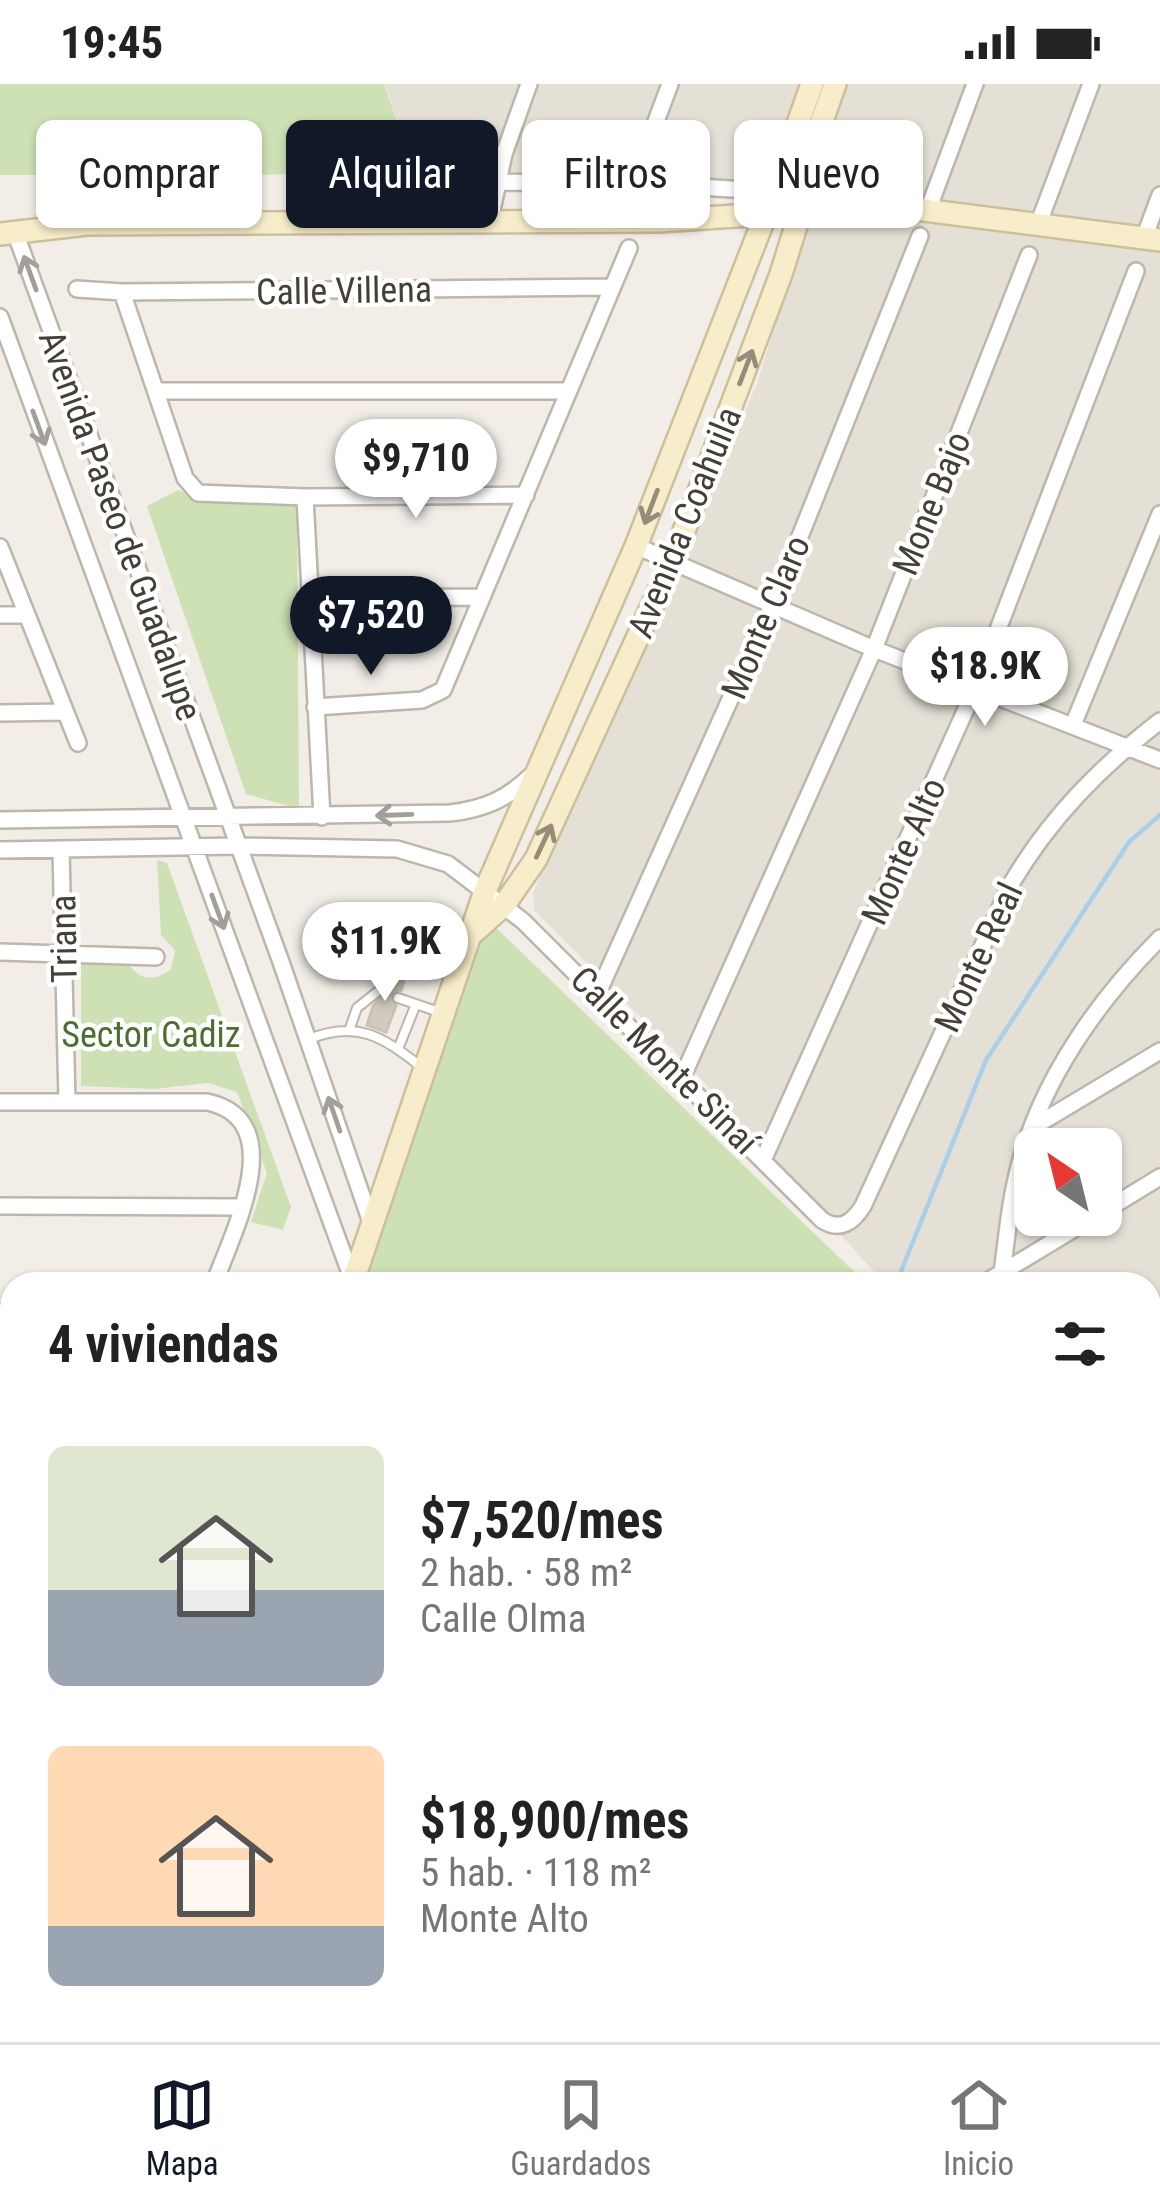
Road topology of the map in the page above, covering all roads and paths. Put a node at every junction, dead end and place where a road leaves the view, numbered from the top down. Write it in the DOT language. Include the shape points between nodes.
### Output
graph roads {
  1 [pos="529,84"];
  2 [pos="670,84"];
  3 [pos="812,84"];
  4 [pos="835,84"];
  5 [pos="975,84"];
  6 [pos="1090,84"];
  7 [pos="657,120"];
  8 [pos="800,120"];
  9 [pos="822,120"];
  10 [pos="498,180"];
  11 [pos="522,181"];
  12 [pos="1160,195"];
  13 [pos="923,210"];
  14 [pos="928,210"];
  15 [pos="734,216"];
  16 [pos="498,220"];
  17 [pos="286,223"];
  18 [pos="1038,225"];
  19 [pos="761,228"];
  20 [pos="794,228"];
  21 [pos="8,233"];
  22 [pos="920,236"];
  23 [pos="1152,239"];
  24 [pos="629,248"];
  25 [pos="1029,255"];
  26 [pos="1136,271"];
  27 [pos="612,287"];
  28 [pos="77,289"];
  29 [pos="122,292"];
  30 [pos="0,317"];
  31 [pos="158,391"];
  32 [pos="569,391"];
  33 [pos="526,495"];
  34 [pos="305,497"];
  35 [pos="1160,514"];
  36 [pos="636,546"];
  37 [pos="0,548"];
  38 [pos="673,560"];
  39 [pos="482,597"];
  40 [pos="310,598"];
  41 [pos="773,604"];
  42 [pos="0,615"];
  43 [pos="26,615"];
  44 [pos="874,649"];
  45 [pos="975,688"];
  46 [pos="315,707"];
  47 [pos="64,712"];
  48 [pos="0,713"];
  49 [pos="1160,721"];
  50 [pos="1072,725"];
  51 [pos="77,743"];
  52 [pos="1127,746"];
  53 [pos="1160,760"];
  54 [pos="539,768"];
  55 [pos="322,817"];
  56 [pos="227,818"];
  57 [pos="183,819"];
  58 [pos="0,820"];
  59 [pos="237,846"];
  60 [pos="194,848"];
  61 [pos="0,850"];
  62 [pos="61,850"];
  63 [pos="485,891"];
  64 [pos="504,905"];
  65 [pos="474,933"];
  66 [pos="1160,938"];
  67 [pos="0,952"];
  68 [pos="63,953"];
  69 [pos="156,957"];
  70 [pos="377,992"];
  71 [pos="598,993"];
  72 [pos="398,998"];
  73 [pos="416,1004"];
  74 [pos="446,1014"];
  75 [pos="350,1028"];
  76 [pos="309,1039"];
  77 [pos="398,1049"];
  78 [pos="1160,1051"];
  79 [pos="426,1071"];
  80 [pos="682,1078"];
  81 [pos="67,1101"];
  82 [pos="0,1102"];
  83 [pos="1032,1127"];
  84 [pos="764,1158"];
  85 [pos="1160,1177"];
  86 [pos="1122,1200"];
  87 [pos="0,1206"];
  88 [pos="241,1207"];
  89 [pos="372,1225"];
  90 [pos="843,1226"];
  91 [pos="1063,1236"];
  92 [pos="218,1272"];
  93 [pos="349,1272"];
  94 [pos="357,1272"];
  95 [pos="1002,1272"];
  96 [pos="1004,1272"];
  1 -- 10 [label="street"];
  2 -- 7 [label="street"];
  3 -- 8 [label="street, Avenida Coahuila"];
  4 -- 9 [label="street, Avenida Coahuila"];
  5 -- 14 [label="street"];
  6 -- 18 [label="street"];
  10 -- 11 [label="street"];
  12 -- 23 [label="street"];
  13 -- 14 [label="street"];
  14 -- 18 [label="street"];
  15 -- 16 [label="street"];
  17 -- 21 [label="street" via="87,224"];
  18 -- 23 [label="street"];
  19 -- 36 [label="street, Avenida Coahuila, one-way"];
  38 -- 20 [label="street, Avenida Coahuila, one-way"];
  56 -- 21 [label="street, Avenida Paseo de Guadalupe, one-way"];
  22 -- 41 [label="street, Monte Claro"];
  24 -- 27 [label="street"];
  25 -- 44 [label="street, Mone Bajo"];
  26 -- 45 [label="street, Monte Alto"];
  27 -- 29 [label="street, Calle Villena"];
  27 -- 32 [label="street"];
  28 -- 29 [label="street, Calle Villena"];
  29 -- 31 [label="street"];
  30 -- 57 [label="street, Avenida Paseo de Guadalupe, one-way"];
  31 -- 32 [label="street"];
  31 -- 34 [label="street" via="191,488"];
  32 -- 33 [label="street"];
  33 -- 34 [label="street"];
  33 -- 39 [label="street"];
  34 -- 40 [label="street"];
  35 -- 50 [label="street"];
  36 -- 38 [label="street"];
  36 -- 54 [label="street, Avenida Coahuila"];
  37 -- 43 [label="street"];
  38 -- 41 [label="street"];
  64 -- 38 [label="street, Avenida Coahuila, one-way" via="536,860"];
  39 -- 40 [label="street"];
  39 -- 46 [label="street" via="435,697"];
  40 -- 46 [label="street"];
  41 -- 44 [label="street"];
  41 -- 71 [label="street, Monte Claro"];
  42 -- 43 [label="street"];
  43 -- 47 [label="street"];
  44 -- 45 [label="street"];
  44 -- 80 [label="street, Mone Bajo"];
  45 -- 50 [label="street"];
  45 -- 84 [label="street, Monte Alto"];
  46 -- 55 [label="street"];
  47 -- 48 [label="street"];
  47 -- 51 [label="street"];
  49 -- 52 [label="street, Monte Real"];
  50 -- 52 [label="street"];
  52 -- 53 [label="street"];
  52 -- 90 [label="street, Monte Real" via="1073,796 1011,884 863,1206"];
  54 -- 55 [label="street, one-way" via="478,809"];
  54 -- 63 [label="street, Avenida Coahuila"];
  55 -- 56 [label="street"];
  56 -- 57 [label="street"];
  56 -- 59 [label="street, Avenida Paseo de Guadalupe"];
  57 -- 58 [label="street"];
  57 -- 60 [label="street, Avenida Paseo de Guadalupe"];
  59 -- 60 [label="street"];
  59 -- 63 [label="street" via="397,849 448,864"];
  59 -- 76 [label="street, Avenida Paseo de Guadalupe"];
  60 -- 62 [label="street"];
  60 -- 93 [label="street, Avenida Paseo de Guadalupe, one-way"];
  61 -- 62 [label="street"];
  62 -- 68 [label="street, Triana"];
  63 -- 64 [label="street, Calle Monte Sinaí"];
  63 -- 65 [label="street, Avenida Coahuila"];
  64 -- 65 [label="street, Avenida Coahuila"];
  64 -- 71 [label="street, Calle Monte Sinaí"];
  65 -- 74 [label="street, Avenida Coahuila"];
  66 -- 83 [label="street" via="1086,1027"];
  67 -- 68 [label="street"];
  68 -- 69 [label="street"];
  68 -- 81 [label="street, Triana"];
  70 -- 75 [label="lane" via="357,1008"];
  71 -- 80 [label="street, Calle Monte Sinaí"];
  72 -- 73 [label="lane"];
  73 -- 74 [label="lane"];
  73 -- 77 [label="lane"];
  74 -- 79 [label="street, Avenida Coahuila"];
  75 -- 76 [label="lane"];
  75 -- 77 [label="lane"];
  89 -- 76 [label="street, Avenida Paseo de Guadalupe, one-way"];
  77 -- 79 [label="lane"];
  78 -- 83 [label="street"];
  79 -- 89 [label="street, Avenida Coahuila"];
  80 -- 84 [label="street, Calle Monte Sinaí"];
  81 -- 82 [label="street"];
  81 -- 88 [label="street" via="223,1105 248,1134 253,1154"];
  83 -- 95 [label="street"];
  84 -- 90 [label="street, Calle Monte Sinaí" via="822,1220"];
  85 -- 86 [label="street"];
  87 -- 88 [label="street"];
  88 -- 92 [label="street"];
  89 -- 94 [label="street, Avenida Coahuila"];
  91 -- 96 [label="street"];
}
